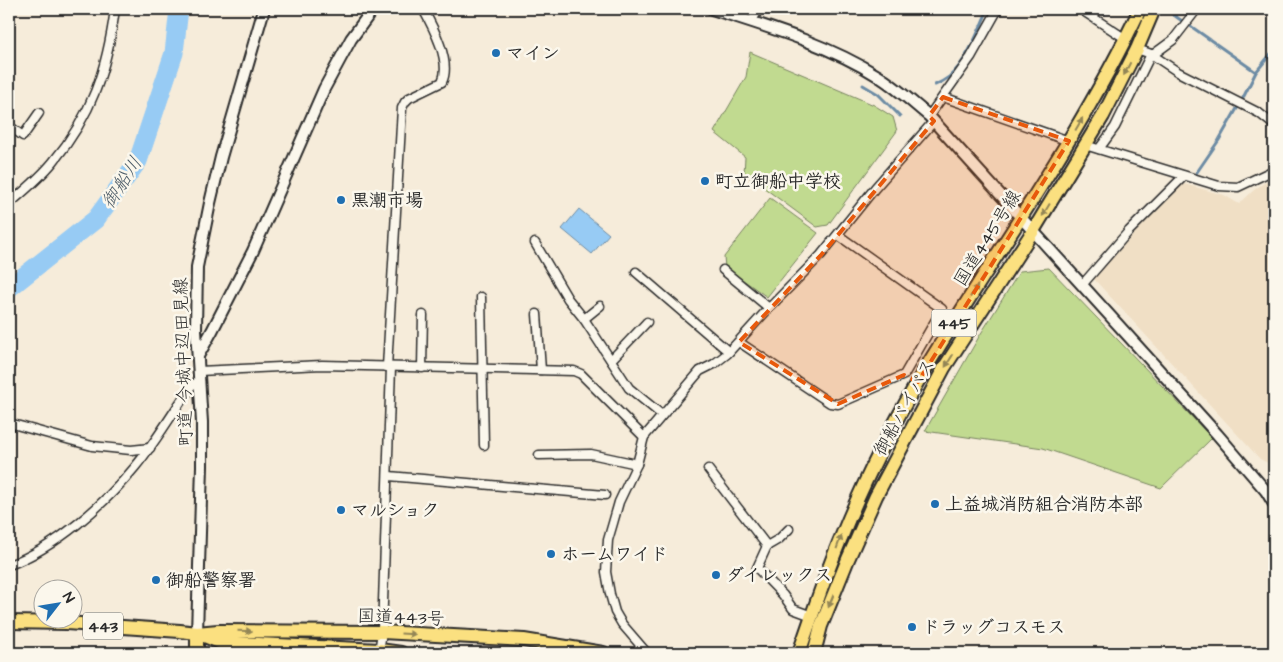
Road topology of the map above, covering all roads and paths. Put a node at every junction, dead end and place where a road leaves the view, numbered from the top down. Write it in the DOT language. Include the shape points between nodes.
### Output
graph roads {
  1 [pos="115,9"];
  2 [pos="264,9"];
  3 [pos="373,9"];
  4 [pos="423,9"];
  5 [pos="712,9"];
  6 [pos="759,9"];
  7 [pos="998,9"];
  8 [pos="1080,9"];
  9 [pos="1140,9"];
  10 [pos="1154,9"];
  11 [pos="1197,9"];
  12 [pos="751,22"];
  13 [pos="1126,39"];
  14 [pos="1137,49"];
  15 [pos="1151,54"];
  16 [pos="944,97"];
  17 [pos="39,113"];
  18 [pos="931,119"];
  19 [pos="1274,125"];
  20 [pos="9,126"];
  21 [pos="1069,141"];
  22 [pos="1085,145"];
  23 [pos="1099,150"];
  24 [pos="1274,170"];
  25 [pos="1184,176"];
  26 [pos="9,204"];
  27 [pos="1021,217"];
  28 [pos="1033,231"];
  29 [pos="838,235"];
  30 [pos="535,243"];
  31 [pos="723,270"];
  32 [pos="636,272"];
  33 [pos="1082,285"];
  34 [pos="481,297"];
  35 [pos="600,306"];
  36 [pos="769,308"];
  37 [pos="423,314"];
  38 [pos="537,314"];
  39 [pos="584,318"];
  40 [pos="648,322"];
  41 [pos="739,342"];
  42 [pos="729,352"];
  43 [pos="198,356"];
  44 [pos="611,360"];
  45 [pos="389,367"];
  46 [pos="422,368"];
  47 [pos="482,369"];
  48 [pos="541,370"];
  49 [pos="904,375"];
  50 [pos="200,376"];
  51 [pos="918,382"];
  52 [pos="662,415"];
  53 [pos="9,423"];
  54 [pos="644,437"];
  55 [pos="484,445"];
  56 [pos="150,448"];
  57 [pos="539,455"];
  58 [pos="637,464"];
  59 [pos="708,469"];
  60 [pos="389,476"];
  61 [pos="605,495"];
  62 [pos="1274,504"];
  63 [pos="789,529"];
  64 [pos="767,546"];
  65 [pos="9,565"];
  66 [pos="812,616"];
  67 [pos="9,622"];
  68 [pos="382,632"];
  69 [pos="196,633"];
  70 [pos="379,652"];
  71 [pos="197,653"];
  72 [pos="401,653"];
  73 [pos="603,653"];
  74 [pos="647,653"];
  75 [pos="799,653"];
  76 [pos="814,653"];
  1 -- 26 [label="street" via="102,77 84,117 53,163"];
  2 -- 43 [label="street, 町道 今城中辺田見線" via="221,157 201,242 195,294"];
  3 -- 43 [label="street" via="351,39 324,89 253,251"];
  4 -- 45 [label="street" via="444,57 444,78 442,82 408,98 402,108"];
  5 -- 12 [label="street"];
  6 -- 12 [label="street"];
  7 -- 16 [label="street"];
  8 -- 13 [label="street"];
  9 -- 13 [label="highway, 国道445号線 / 445"];
  10 -- 14 [label="highway, 御船バイパス / 445"];
  11 -- 15 [label="street" via="1173,40"];
  12 -- 18 [label="street" via="827,49 853,62 878,76"];
  21 -- 13 [label="highway, 国道445号線 / 445, one-way"];
  14 -- 15 [label="street"];
  14 -- 22 [label="highway, 御船バイパス / 445, one-way"];
  15 -- 19 [label="street" via="1178,72 1259,113"];
  15 -- 23 [label="street" via="1115,127"];
  16 -- 18 [label="street"];
  16 -- 21 [label="street"];
  17 -- 20 [label="street" via="23,136"];
  18 -- 27 [label="street"];
  18 -- 29 [label="street"];
  21 -- 27 [label="highway, 国道445号線 / 445"];
  22 -- 23 [label="street"];
  22 -- 28 [label="highway, 御船バイパス / 445, one-way"];
  23 -- 25 [label="street"];
  24 -- 25 [label="street" via="1238,187 1219,186"];
  25 -- 33 [label="street"];
  27 -- 28 [label="street"];
  51 -- 27 [label="highway, 国道445号線 / 445, one-way"];
  28 -- 33 [label="street"];
  28 -- 76 [label="highway, 御船バイパス / 445, one-way" via="944,368 889,471 848,560 821,626"];
  29 -- 36 [label="street"];
  29 -- 49 [label="street" via="942,309"];
  30 -- 39 [label="street" via="568,299"];
  31 -- 36 [label="street"];
  32 -- 42 [label="street"];
  33 -- 62 [label="street" via="1217,434"];
  34 -- 47 [label="street"];
  35 -- 39 [label="street"];
  36 -- 41 [label="street"];
  37 -- 46 [label="street"];
  38 -- 48 [label="street"];
  39 -- 44 [label="street"];
  40 -- 44 [label="street"];
  41 -- 42 [label="street"];
  41 -- 49 [label="street" via="830,403 838,404"];
  42 -- 52 [label="street" via="700,371"];
  43 -- 50 [label="street, 町道 今城中辺田見線"];
  44 -- 52 [label="street" via="629,388"];
  45 -- 46 [label="street"];
  45 -- 50 [label="street" via="322,365"];
  45 -- 60 [label="street"];
  46 -- 47 [label="street"];
  47 -- 48 [label="street"];
  47 -- 55 [label="street"];
  48 -- 54 [label="street" via="578,372"];
  49 -- 51 [label="street"];
  50 -- 56 [label="street"];
  50 -- 69 [label="street, 町道 今城中辺田見線" via="202,466"];
  66 -- 51 [label="highway, 国道445号線 / 445, one-way" via="842,534 870,471"];
  52 -- 54 [label="street"];
  53 -- 56 [label="street" via="92,446 131,450"];
  54 -- 58 [label="street"];
  56 -- 65 [label="street" via="99,505 52,542"];
  57 -- 58 [label="street" via="591,454"];
  58 -- 74 [label="street" via="619,502 608,540 606,572 615,612"];
  59 -- 64 [label="street"];
  60 -- 61 [label="street"];
  60 -- 68 [label="street"];
  63 -- 64 [label="street"];
  64 -- 66 [label="street" via="757,568 794,609"];
  66 -- 75 [label="highway, 国道445号線 / 445"];
  67 -- 69 [label="highway, 国道443号 / 443"];
  69 -- 68 [label="highway, 国道443号 / 443, one-way"];
  68 -- 70 [label="street"];
  68 -- 73 [label="highway, 国道443号 / 443, one-way" via="524,640"];
  69 -- 70 [label="highway, 国道443号 / 443" via="219,642"];
  69 -- 71 [label="highway"];
  70 -- 72 [label="highway, 国道443号 / 443"];
}
